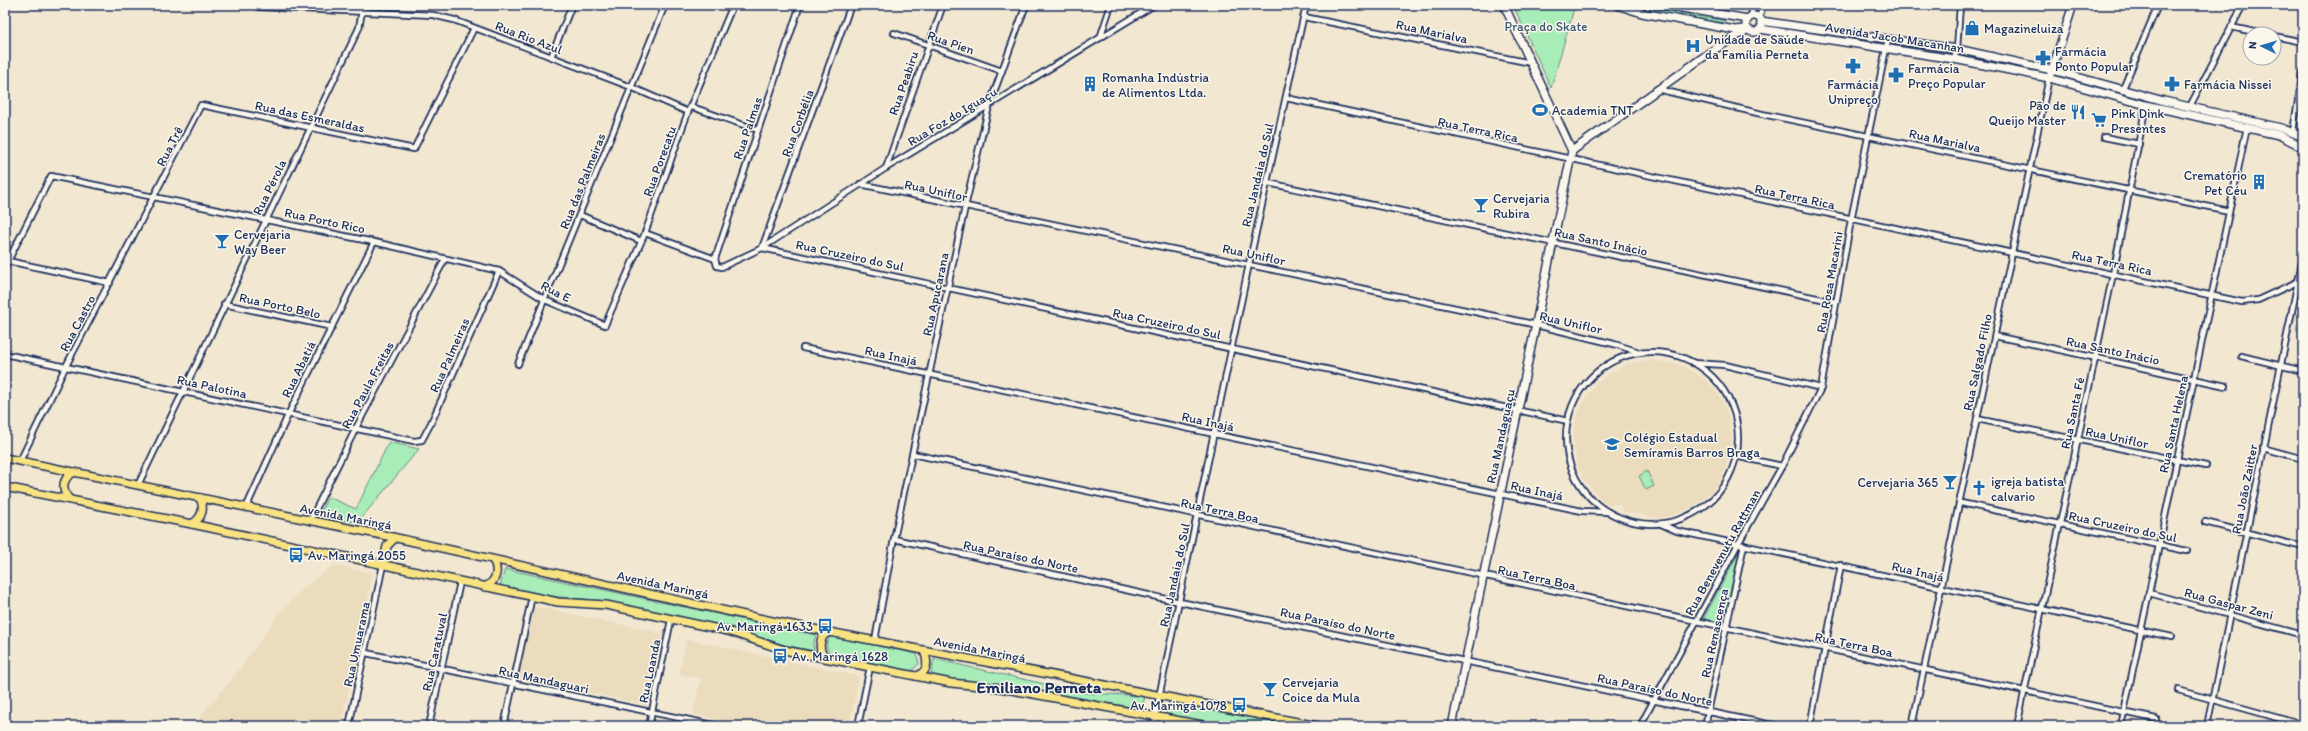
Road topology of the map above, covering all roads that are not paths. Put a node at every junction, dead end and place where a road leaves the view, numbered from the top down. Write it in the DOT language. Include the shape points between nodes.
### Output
graph roads {
  1 [pos="363,5"];
  2 [pos="572,5"];
  3 [pos="665,5"];
  4 [pos="732,5"];
  5 [pos="800,5"];
  6 [pos="850,5"];
  7 [pos="943,5"];
  8 [pos="1026,5"];
  9 [pos="1111,5"];
  10 [pos="1154,5"];
  11 [pos="1306,5"];
  12 [pos="1504,5"];
  13 [pos="1617,5"];
  14 [pos="1664,5"];
  15 [pos="1753,5"];
  16 [pos="1763,5"];
  17 [pos="1960,5"];
  18 [pos="2073,5"];
  19 [pos="2158,5"];
  20 [pos="2243,5"];
  21 [pos="258,7"];
  22 [pos="362,12"];
  23 [pos="1728,15"];
  24 [pos="1304,16"];
  25 [pos="1749,18"];
  26 [pos="1760,20"];
  27 [pos="1724,27"];
  28 [pos="2231,27"];
  29 [pos="474,28"];
  30 [pos="1748,29"];
  31 [pos="1760,29"];
  32 [pos="2242,29"];
  33 [pos="894,33"];
  34 [pos="1100,38"];
  35 [pos="2282,38"];
  36 [pos="1888,39"];
  37 [pos="2303,42"];
  38 [pos="927,45"];
  39 [pos="1887,49"];
  40 [pos="1957,49"];
  41 [pos="551,57"];
  42 [pos="1954,59"];
  43 [pos="1531,63"];
  44 [pos="2052,70"];
  45 [pos="1002,71"];
  46 [pos="2303,71"];
  47 [pos="2049,78"];
  48 [pos="631,87"];
  49 [pos="1657,90"];
  50 [pos="2122,91"];
  51 [pos="1286,98"];
  52 [pos="202,105"];
  53 [pos="2146,105"];
  54 [pos="692,106"];
  55 [pos="989,106"];
  56 [pos="2189,107"];
  57 [pos="688,112"];
  58 [pos="2186,114"];
  59 [pos="2247,127"];
  60 [pos="310,128"];
  61 [pos="758,130"];
  62 [pos="2293,131"];
  63 [pos="1868,135"];
  64 [pos="2104,137"];
  65 [pos="2303,137"];
  66 [pos="2139,144"];
  67 [pos="2303,147"];
  68 [pos="1572,151"];
  69 [pos="1570,160"];
  70 [pos="886,168"];
  71 [pos="2030,169"];
  72 [pos="1268,182"];
  73 [pos="860,184"];
  74 [pos="2130,190"];
  75 [pos="156,196"];
  76 [pos="965,207"];
  77 [pos="2229,211"];
  78 [pos="580,215"];
  79 [pos="266,219"];
  80 [pos="1851,220"];
  81 [pos="645,233"];
  82 [pos="641,241"];
  83 [pos="374,242"];
  84 [pos="1553,243"];
  85 [pos="762,248"];
  86 [pos="2013,252"];
  87 [pos="2303,257"];
  88 [pos="445,259"];
  89 [pos="715,259"];
  90 [pos="8,261"];
  91 [pos="1249,264"];
  92 [pos="5,267"];
  93 [pos="499,272"];
  94 [pos="2113,274"];
  95 [pos="2297,282"];
  96 [pos="110,283"];
  97 [pos="2303,283"];
  98 [pos="948,287"];
  99 [pos="2211,294"];
  100 [pos="545,300"];
  101 [pos="1836,302"];
  102 [pos="224,304"];
  103 [pos="605,325"];
  104 [pos="1535,325"];
  105 [pos="332,327"];
  106 [pos="1995,336"];
  107 [pos="803,348"];
  108 [pos="1231,348"];
  109 [pos="1642,353"];
  110 [pos="5,354"];
  111 [pos="2241,356"];
  112 [pos="2095,358"];
  113 [pos="1693,363"];
  114 [pos="518,364"];
  115 [pos="2280,365"];
  116 [pos="65,368"];
  117 [pos="2303,371"];
  118 [pos="929,374"];
  119 [pos="2193,379"];
  120 [pos="2226,386"];
  121 [pos="1821,388"];
  122 [pos="182,391"];
  123 [pos="1518,410"];
  124 [pos="289,413"];
  125 [pos="1977,419"];
  126 [pos="1568,421"];
  127 [pos="356,428"];
  128 [pos="1214,434"];
  129 [pos="2078,440"];
  130 [pos="414,442"];
  131 [pos="2263,448"];
  132 [pos="913,454"];
  133 [pos="1735,456"];
  134 [pos="5,458"];
  135 [pos="2303,459"];
  136 [pos="20,461"];
  137 [pos="2176,461"];
  138 [pos="1782,466"];
  139 [pos="2206,466"];
  140 [pos="75,472"];
  141 [pos="138,485"];
  142 [pos="5,487"];
  143 [pos="1500,493"];
  144 [pos="200,498"];
  145 [pos="68,499"];
  146 [pos="1961,503"];
  147 [pos="246,508"];
  148 [pos="1608,512"];
  149 [pos="1197,516"];
  150 [pos="310,521"];
  151 [pos="2205,522"];
  152 [pos="192,524"];
  153 [pos="1661,524"];
  154 [pos="2059,524"];
  155 [pos="2246,533"];
  156 [pos="395,538"];
  157 [pos="894,539"];
  158 [pos="1738,544"];
  159 [pos="1744,545"];
  160 [pos="2159,545"];
  161 [pos="2303,547"];
  162 [pos="2187,551"];
  163 [pos="493,560"];
  164 [pos="382,565"];
  165 [pos="1841,565"];
  166 [pos="1482,577"];
  167 [pos="460,582"];
  168 [pos="485,587"];
  169 [pos="1943,588"];
  170 [pos="2149,593"];
  171 [pos="532,596"];
  172 [pos="1180,602"];
  173 [pos="2042,608"];
  174 [pos="2229,615"];
  175 [pos="671,620"];
  176 [pos="1696,622"];
  177 [pos="1726,628"];
  178 [pos="2142,628"];
  179 [pos="828,632"];
  180 [pos="2303,635"];
  181 [pos="2172,637"];
  182 [pos="875,640"];
  183 [pos="1826,649"];
  184 [pos="924,651"];
  185 [pos="366,653"];
  186 [pos="824,657"];
  187 [pos="1465,661"];
  188 [pos="870,667"];
  189 [pos="441,669"];
  190 [pos="1925,670"];
  191 [pos="918,676"];
  192 [pos="512,684"];
  193 [pos="2178,690"];
  194 [pos="2025,692"];
  195 [pos="1159,696"];
  196 [pos="2212,698"];
  197 [pos="1653,700"];
  198 [pos="1709,712"];
  199 [pos="2123,712"];
  200 [pos="651,713"];
  201 [pos="1155,715"];
  202 [pos="2156,719"];
  203 [pos="2303,725"];
  204 [pos="349,726"];
  205 [pos="429,726"];
  206 [pos="504,726"];
  207 [pos="648,726"];
  208 [pos="718,726"];
  209 [pos="858,726"];
  210 [pos="1153,726"];
  211 [pos="1208,726"];
  212 [pos="1318,726"];
  213 [pos="1452,726"];
  214 [pos="1640,726"];
  215 [pos="1705,726"];
  216 [pos="1777,726"];
  217 [pos="1810,726"];
  218 [pos="1912,726"];
  219 [pos="2017,726"];
  220 [pos="2121,726"];
  221 [pos="2207,726"];
  1 -- 22 [label="street, Rua Pérola"];
  2 -- 41 [label="street"];
  3 -- 48 [label="street, Rua das Palmeiras"];
  4 -- 54 [label="street, Rua Porecatu"];
  5 -- 61 [label="street, Rua Palmas"];
  6 -- 85 [label="street, Rua Corbélia"];
  7 -- 38 [label="street, Rua Peabiru"];
  8 -- 45 [label="street, Rua Apucarana"];
  9 -- 34 [label="street"];
  10 -- 34 [label="street, Rua Foz do Iguaçu"];
  11 -- 24 [label="street, Rua Jandaia do Sul"];
  12 -- 43 [label="main road"];
  13 -- 27 [label="main road" via="1642,13"];
  14 -- 23 [label="main road"];
  15 -- 25 [label="street"];
  16 -- 26 [label="street"];
  17 -- 40 [label="street"];
  18 -- 44 [label="main road, Rua Salgado Filho"];
  19 -- 50 [label="street"];
  20 -- 28 [label="street"];
  21 -- 22 [label="street, Rua Rio Azul"];
  22 -- 29 [label="street, Rua Rio Azul" via="433,15"];
  22 -- 60 [label="street, Rua Pérola" via="359,28"];
  23 -- 25 [label="main road"];
  23 -- 27 [label="main road"];
  24 -- 43 [label="street, Rua Marialva"];
  24 -- 51 [label="street, Rua Jandaia do Sul"];
  25 -- 26 [label="main road"];
  25 -- 30 [label="main road" via="1746,24"];
  26 -- 31 [label="main road"];
  26 -- 36 [label="main road, Avenida Jacob Macanhan"];
  27 -- 30 [label="main road" via="1734,30"];
  28 -- 32 [label="street"];
  28 -- 56 [label="street"];
  29 -- 41 [label="street, Rua Rio Azul"];
  29 -- 60 [label="street, Rua das Esmeraldas" via="414,149"];
  30 -- 31 [label="main road" via="1754,32"];
  30 -- 49 [label="main road" via="1724,42"];
  31 -- 39 [label="main road, Avenida Jacob Macanhan"];
  33 -- 38 [label="street, Rua Pien"];
  34 -- 55 [label="street, Rua Foz do Iguaçu"];
  35 -- 37 [label="street"];
  36 -- 39 [label="street, Rua Rosa Macarini"];
  36 -- 40 [label="main road, Avenida Jacob Macanhan"];
  38 -- 45 [label="street, Rua Pien"];
  38 -- 70 [label="street, Rua Peabiru"];
  39 -- 42 [label="main road, Avenida Jacob Macanhan"];
  39 -- 63 [label="street, Rua Rosa Macarini"];
  40 -- 42 [label="street"];
  40 -- 44 [label="main road, Avenida Jacob Macanhan"];
  41 -- 48 [label="street, Rua Rio Azul"];
  42 -- 47 [label="main road, Avenida Jacob Macanhan"];
  43 -- 68 [label="main road"];
  44 -- 47 [label="main road, Rua Salgado Filho"];
  44 -- 50 [label="main road, Avenida Jacob Macanhan"];
  45 -- 55 [label="street, Rua Apucarana"];
  46 -- 62 [label="street"];
  47 -- 53 [label="main road, Avenida Jacob Macanhan"];
  47 -- 71 [label="street, Rua Salgado Filho"];
  48 -- 57 [label="street, Rua Rio Azul"];
  48 -- 78 [label="street, Rua das Palmeiras"];
  49 -- 63 [label="street, Rua Marialva"];
  49 -- 68 [label="main road"];
  50 -- 56 [label="main road, Avenida Jacob Macanhan"];
  51 -- 69 [label="street, Rua Terra Rica"];
  51 -- 72 [label="street, Rua Jandaia do Sul"];
  52 -- 60 [label="street, Rua das Esmeraldas"];
  52 -- 75 [label="street, Rua Trê"];
  53 -- 58 [label="main road, Avenida Jacob Macanhan"];
  53 -- 66 [label="street, Rua Santa Fé"];
  54 -- 57 [label="street, Rua Porecatu"];
  54 -- 61 [label="street"];
  55 -- 70 [label="street, Rua Foz do Iguaçu"];
  55 -- 76 [label="street, Rua Apucarana"];
  56 -- 58 [label="street"];
  56 -- 62 [label="main road, Avenida Jacob Macanhan"];
  57 -- 81 [label="street, Rua Porecatu"];
  58 -- 59 [label="main road, Avenida Jacob Macanhan"];
  59 -- 67 [label="main road, Avenida Jacob Macanhan" via="2288,138"];
  59 -- 77 [label="street, Rua Santa Helena"];
  60 -- 79 [label="street, Rua Pérola"];
  61 -- 89 [label="street, Rua Palmas"];
  62 -- 65 [label="main road, Avenida Jacob Macanhan"];
  63 -- 71 [label="street, Rua Marialva"];
  63 -- 80 [label="street, Rua Rosa Macarini"];
  64 -- 66 [label="street"];
  66 -- 74 [label="street, Rua Santa Fé"];
  68 -- 69 [label="main road, Rua Mandaguaçu"];
  69 -- 80 [label="street, Rua Terra Rica"];
  69 -- 84 [label="main road, Rua Mandaguaçu"];
  70 -- 73 [label="street, Rua Foz do Iguaçu"];
  71 -- 74 [label="street, Rua Marialva"];
  71 -- 86 [label="street, Rua Salgado Filho"];
  72 -- 84 [label="street, Rua Santo Inácio"];
  72 -- 91 [label="street, Rua Jandaia do Sul"];
  73 -- 76 [label="street, Rua Uniflor"];
  73 -- 85 [label="street, Rua Foz do Iguaçu"];
  74 -- 77 [label="street, Rua Marialva"];
  74 -- 94 [label="street, Rua Santa Fé"];
  75 -- 79 [label="street, Rua Porto Rico"];
  75 -- 90 [label="street, Rua Porto Rico" via="51,176"];
  75 -- 96 [label="street, Rua Castro"];
  76 -- 91 [label="street, Rua Uniflor"];
  76 -- 98 [label="street, Rua Apucarana"];
  77 -- 99 [label="street, Rua Santa Helena"];
  78 -- 82 [label="street"];
  78 -- 100 [label="street, Rua das Palmeiras"];
  79 -- 83 [label="street, Rua Porto Rico"];
  79 -- 102 [label="street, Rua Pérola"];
  80 -- 86 [label="street, Rua Terra Rica"];
  80 -- 101 [label="street, Rua Rosa Macarini"];
  81 -- 82 [label="street, Rua Porecatu"];
  81 -- 89 [label="street"];
  82 -- 103 [label="street, Rua Porecatu"];
  83 -- 88 [label="street, Rua Porto Rico"];
  83 -- 105 [label="street, Rua Abatiá"];
  84 -- 101 [label="street, Rua Santo Inácio"];
  84 -- 104 [label="main road, Rua Mandaguaçu"];
  85 -- 89 [label="street, Rua Foz do Iguaçu" via="722,267 717,266"];
  85 -- 98 [label="street, Rua Cruzeiro do Sul"];
  86 -- 94 [label="street, Rua Terra Rica"];
  86 -- 106 [label="street, Rua Salgado Filho"];
  87 -- 95 [label="street, Rua João Zaitter"];
  88 -- 93 [label="street, Rua Porto Rico"];
  88 -- 127 [label="street, Rua Paula Freitas"];
  90 -- 92 [label="street"];
  90 -- 96 [label="street"];
  91 -- 104 [label="street, Rua Uniflor"];
  91 -- 108 [label="street, Rua Jandaia do Sul"];
  93 -- 100 [label="street, Rua E"];
  93 -- 130 [label="street, Rua Palmeiras" via="431,424 422,440"];
  94 -- 99 [label="street, Rua Terra Rica"];
  94 -- 112 [label="street, Rua Santa Fé"];
  95 -- 97 [label="street"];
  95 -- 99 [label="street, Rua Terra Rica" via="2250,302"];
  95 -- 115 [label="street, Rua João Zaitter"];
  96 -- 116 [label="street, Rua Castro"];
  98 -- 108 [label="street, Rua Cruzeiro do Sul"];
  98 -- 118 [label="street, Rua Apucarana"];
  99 -- 119 [label="street, Rua Santa Helena"];
  100 -- 103 [label="street, Rua E"];
  100 -- 114 [label="street, Rua das Palmeiras"];
  101 -- 121 [label="street, Rua Rosa Macarini"];
  102 -- 105 [label="street, Rua Porto Belo"];
  102 -- 122 [label="street, Rua Pérola"];
  104 -- 109 [label="street, Rua Uniflor"];
  104 -- 123 [label="main road, Rua Mandaguaçu"];
  105 -- 124 [label="street, Rua Abatiá"];
  106 -- 112 [label="street, Rua Santo Inácio"];
  106 -- 125 [label="street, Rua Salgado Filho"];
  107 -- 118 [label="street, Rua Inajá"];
  108 -- 123 [label="street, Rua Cruzeiro do Sul"];
  108 -- 128 [label="street, Rua Jandaia do Sul"];
  109 -- 113 [label="street" via="1671,355"];
  109 -- 126 [label="street" via="1621,358 1602,368 1586,382 1575,400"];
  110 -- 116 [label="street, Rua Palotina"];
  111 -- 115 [label="street"];
  112 -- 119 [label="street, Rua Santo Inácio"];
  112 -- 129 [label="street, Rua Santa Fé"];
  113 -- 121 [label="street" via="1725,365"];
  113 -- 133 [label="street" via="1711,376 1730,406 1737,434"];
  115 -- 117 [label="street"];
  115 -- 131 [label="street, Rua João Zaitter"];
  116 -- 122 [label="street, Rua Palotina"];
  116 -- 136 [label="street, Rua Castro"];
  118 -- 128 [label="street, Rua Inajá"];
  118 -- 132 [label="street, Rua Apucarana"];
  119 -- 120 [label="street, Rua Santo Inácio"];
  119 -- 137 [label="street, Rua Santa Helena"];
  121 -- 138 [label="street, Rua Benevenutu Rattman"];
  122 -- 124 [label="street, Rua Palotina"];
  122 -- 141 [label="street, Rua Pérola"];
  123 -- 126 [label="street, Rua Cruzeiro do Sul"];
  123 -- 143 [label="main road, Rua Mandaguaçu"];
  124 -- 127 [label="street, Rua Palotina"];
  124 -- 147 [label="street, Rua Abatiá"];
  125 -- 129 [label="street, Rua Uniflor"];
  125 -- 146 [label="street, Rua Salgado Filho"];
  126 -- 148 [label="street" via="1567,451 1574,473 1585,493"];
  127 -- 130 [label="street, Rua Palotina"];
  127 -- 150 [label="street, Rua Paula Freitas"];
  128 -- 143 [label="street, Rua Inajá"];
  128 -- 149 [label="street, Rua Jandaia do Sul"];
  129 -- 137 [label="street, Rua Uniflor"];
  129 -- 154 [label="street, Rua Santa Fé"];
  131 -- 135 [label="street"];
  131 -- 155 [label="street, Rua João Zaitter"];
  132 -- 149 [label="street, Rua Terra Boa"];
  132 -- 157 [label="street, Rua Apucarana"];
  133 -- 138 [label="street"];
  133 -- 153 [label="street" via="1730,473 1721,489 1709,502 1694,513"];
  134 -- 136 [label="main road, Avenida Maringá"];
  136 -- 140 [label="main road, Avenida Maringá"];
  137 -- 139 [label="street, Rua Uniflor"];
  137 -- 160 [label="street, Rua Santa Helena"];
  138 -- 158 [label="street, Rua Benevenutu Rattman"];
  140 -- 141 [label="main road, Avenida Maringá"];
  140 -- 145 [label="main road" via="66,478 63,484"];
  141 -- 144 [label="main road, Avenida Maringá"];
  142 -- 145 [label="main road"];
  143 -- 148 [label="street, Rua Inajá" via="1582,511"];
  143 -- 166 [label="main road, Rua Mandaguaçu"];
  144 -- 147 [label="main road, Avenida Maringá"];
  144 -- 152 [label="main road" via="202,511 199,519"];
  145 -- 152 [label="main road"];
  146 -- 154 [label="street, Rua Cruzeiro do Sul"];
  146 -- 169 [label="street, Rua Salgado Filho"];
  147 -- 150 [label="main road, Avenida Maringá"];
  148 -- 153 [label="street" via="1634,522"];
  149 -- 166 [label="street, Rua Terra Boa"];
  149 -- 172 [label="street, Rua Jandaia do Sul"];
  150 -- 156 [label="main road, Avenida Maringá"];
  151 -- 155 [label="street"];
  152 -- 164 [label="main road"];
  153 -- 158 [label="street, Rua Inajá" via="1677,531"];
  154 -- 160 [label="street, Rua Cruzeiro do Sul"];
  154 -- 173 [label="street, Rua Santa Fé"];
  155 -- 161 [label="street"];
  155 -- 174 [label="street, Rua João Zaitter"];
  156 -- 163 [label="main road, Avenida Maringá"];
  156 -- 164 [label="main road" via="387,546"];
  157 -- 172 [label="street, Rua Paraíso do Norte"];
  157 -- 182 [label="street, Rua Apucarana"];
  158 -- 159 [label="street, Rua Inajá"];
  158 -- 176 [label="street, Rua Benevenutu Rattman"];
  159 -- 165 [label="street, Rua Inajá"];
  159 -- 177 [label="street, Rua Renascença"];
  160 -- 162 [label="street, Rua Cruzeiro do Sul"];
  160 -- 170 [label="street, Rua Santa Helena"];
  163 -- 168 [label="main road" via="496,575"];
  163 -- 179 [label="main road, Avenida Maringá"];
  164 -- 167 [label="main road"];
  164 -- 185 [label="street, Rua Umuarama"];
  165 -- 169 [label="street, Rua Inajá"];
  165 -- 183 [label="street"];
  166 -- 176 [label="street, Rua Terra Boa"];
  166 -- 187 [label="main road, Rua Mandaguaçu"];
  167 -- 168 [label="main road"];
  167 -- 189 [label="street, Rua Caratuval"];
  168 -- 171 [label="main road"];
  169 -- 173 [label="street, Rua Inajá"];
  169 -- 190 [label="street, Rua Salgado Filho"];
  170 -- 174 [label="street, Rua Gaspar Zeni"];
  170 -- 178 [label="street, Rua Santa Helena"];
  171 -- 175 [label="main road" via="558,602 606,605"];
  171 -- 192 [label="street"];
  172 -- 187 [label="street, Rua Paraíso do Norte"];
  172 -- 195 [label="street, Rua Jandaia do Sul"];
  173 -- 178 [label="street, Rua Inajá"];
  173 -- 194 [label="street, Rua Santa Fé"];
  174 -- 180 [label="street, Rua Gaspar Zeni"];
  174 -- 196 [label="street, Rua João Zaitter"];
  175 -- 186 [label="main road" via="728,631 784,650"];
  175 -- 200 [label="street, Rua Loanda"];
  176 -- 177 [label="street, Rua Terra Boa"];
  176 -- 197 [label="street, Rua Benevenutu Rattman"];
  177 -- 183 [label="street, Rua Terra Boa"];
  177 -- 198 [label="street, Rua Renascença"];
  178 -- 181 [label="street, Rua Inajá"];
  178 -- 199 [label="street, Rua Santa Helena"];
  179 -- 182 [label="main road, Avenida Maringá"];
  179 -- 186 [label="main road" via="820,642 820,652"];
  182 -- 184 [label="main road, Avenida Maringá"];
  183 -- 190 [label="street, Rua Terra Boa"];
  183 -- 217 [label="street"];
  184 -- 191 [label="main road" via="926,670"];
  184 -- 195 [label="main road, Avenida Maringá"];
  185 -- 189 [label="street, Rua Mandaguari"];
  185 -- 204 [label="street, Rua Umuarama"];
  186 -- 188 [label="main road"];
  187 -- 197 [label="street, Rua Paraíso do Norte"];
  187 -- 213 [label="main road, Rua Mandaguaçu"];
  188 -- 191 [label="main road"];
  188 -- 209 [label="street"];
  189 -- 192 [label="street, Rua Mandaguari"];
  189 -- 205 [label="street, Rua Caratuval"];
  190 -- 194 [label="street, Rua Terra Boa"];
  190 -- 218 [label="street, Rua Salgado Filho"];
  191 -- 201 [label="main road"];
  192 -- 200 [label="street, Rua Mandaguari"];
  192 -- 206 [label="street"];
  193 -- 196 [label="street"];
  194 -- 199 [label="street, Rua Terra Boa"];
  194 -- 219 [label="street, Rua Santa Fé"];
  195 -- 201 [label="street, Rua Jandaia do Sul"];
  195 -- 212 [label="main road, Avenida Maringá"];
  196 -- 203 [label="street"];
  196 -- 221 [label="street, Rua João Zaitter"];
  197 -- 198 [label="street, Rua Paraíso do Norte"];
  197 -- 214 [label="street, Rua Benevenutu Rattman"];
  198 -- 215 [label="street, Rua Renascença"];
  198 -- 216 [label="street, Rua Paraíso do Norte"];
  199 -- 202 [label="street, Rua Terra Boa"];
  199 -- 220 [label="street, Rua Santa Helena"];
  200 -- 207 [label="street, Rua Loanda"];
  200 -- 208 [label="street, Rua Mandaguari"];
  201 -- 210 [label="street, Rua Jandaia do Sul"];
  201 -- 211 [label="main road"];
}
